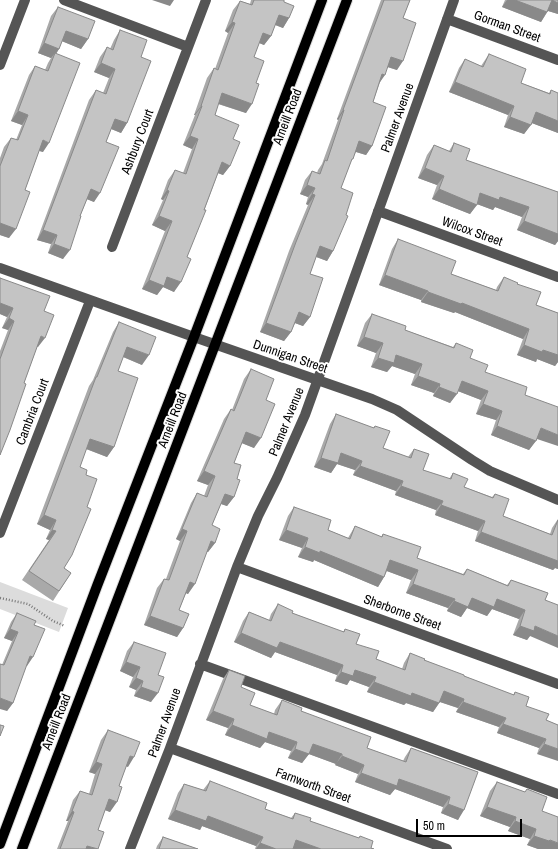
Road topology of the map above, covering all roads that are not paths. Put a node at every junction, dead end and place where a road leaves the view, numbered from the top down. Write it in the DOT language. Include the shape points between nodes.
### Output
graph roads {
  1 [pos="26,0"];
  2 [pos="64,0"];
  3 [pos="206,0"];
  4 [pos="322,0"];
  5 [pos="347,0"];
  6 [pos="454,0"];
  7 [pos="447,19"];
  8 [pos="188,47"];
  9 [pos="558,60"];
  10 [pos="0,66"];
  11 [pos="378,211"];
  12 [pos="112,247"];
  13 [pos="0,268"];
  14 [pos="558,277"];
  15 [pos="90,300"];
  16 [pos="194,338"];
  17 [pos="215,345"];
  18 [pos="317,380"];
  19 [pos="558,500"];
  20 [pos="0,533"];
  21 [pos="237,566"];
  22 [pos="200,664"];
  23 [pos="558,684"];
  24 [pos="170,748"];
  25 [pos="558,794"];
  26 [pos="0,844"];
  27 [pos="22,849"];
  28 [pos="130,849"];
  29 [pos="447,849"];
  1 -- 10 [label="street"];
  2 -- 8 [label="street"];
  3 -- 8 [label="street, Ashbury Court"];
  4 -- 16 [label="main road, Arneill Road"];
  5 -- 17 [label="main road, Arneill Road"];
  6 -- 7 [label="street, Palmer Avenue"];
  7 -- 9 [label="street, Gorman Street"];
  7 -- 11 [label="street, Palmer Avenue"];
  8 -- 12 [label="street, Ashbury Court"];
  11 -- 14 [label="street, Wilcox Street"];
  11 -- 18 [label="street, Palmer Avenue"];
  13 -- 15 [label="street, Dunnigan Street"];
  15 -- 16 [label="street, Dunnigan Street"];
  15 -- 20 [label="street, Cambria Court"];
  16 -- 17 [label="street, Dunnigan Street"];
  16 -- 26 [label="main road, Arneill Road"];
  17 -- 18 [label="street, Dunnigan Street"];
  17 -- 27 [label="main road, Arneill Road"];
  18 -- 19 [label="street, Dunnigan Street" via="397,410 484,467"];
  18 -- 21 [label="street, Palmer Avenue" via="305,415"];
  21 -- 22 [label="street, Palmer Avenue"];
  21 -- 23 [label="street, Sherborne Street"];
  22 -- 24 [label="street, Palmer Avenue"];
  22 -- 25 [label="street"];
  24 -- 28 [label="street, Palmer Avenue"];
  24 -- 29 [label="street, Farnworth Street"];
}
